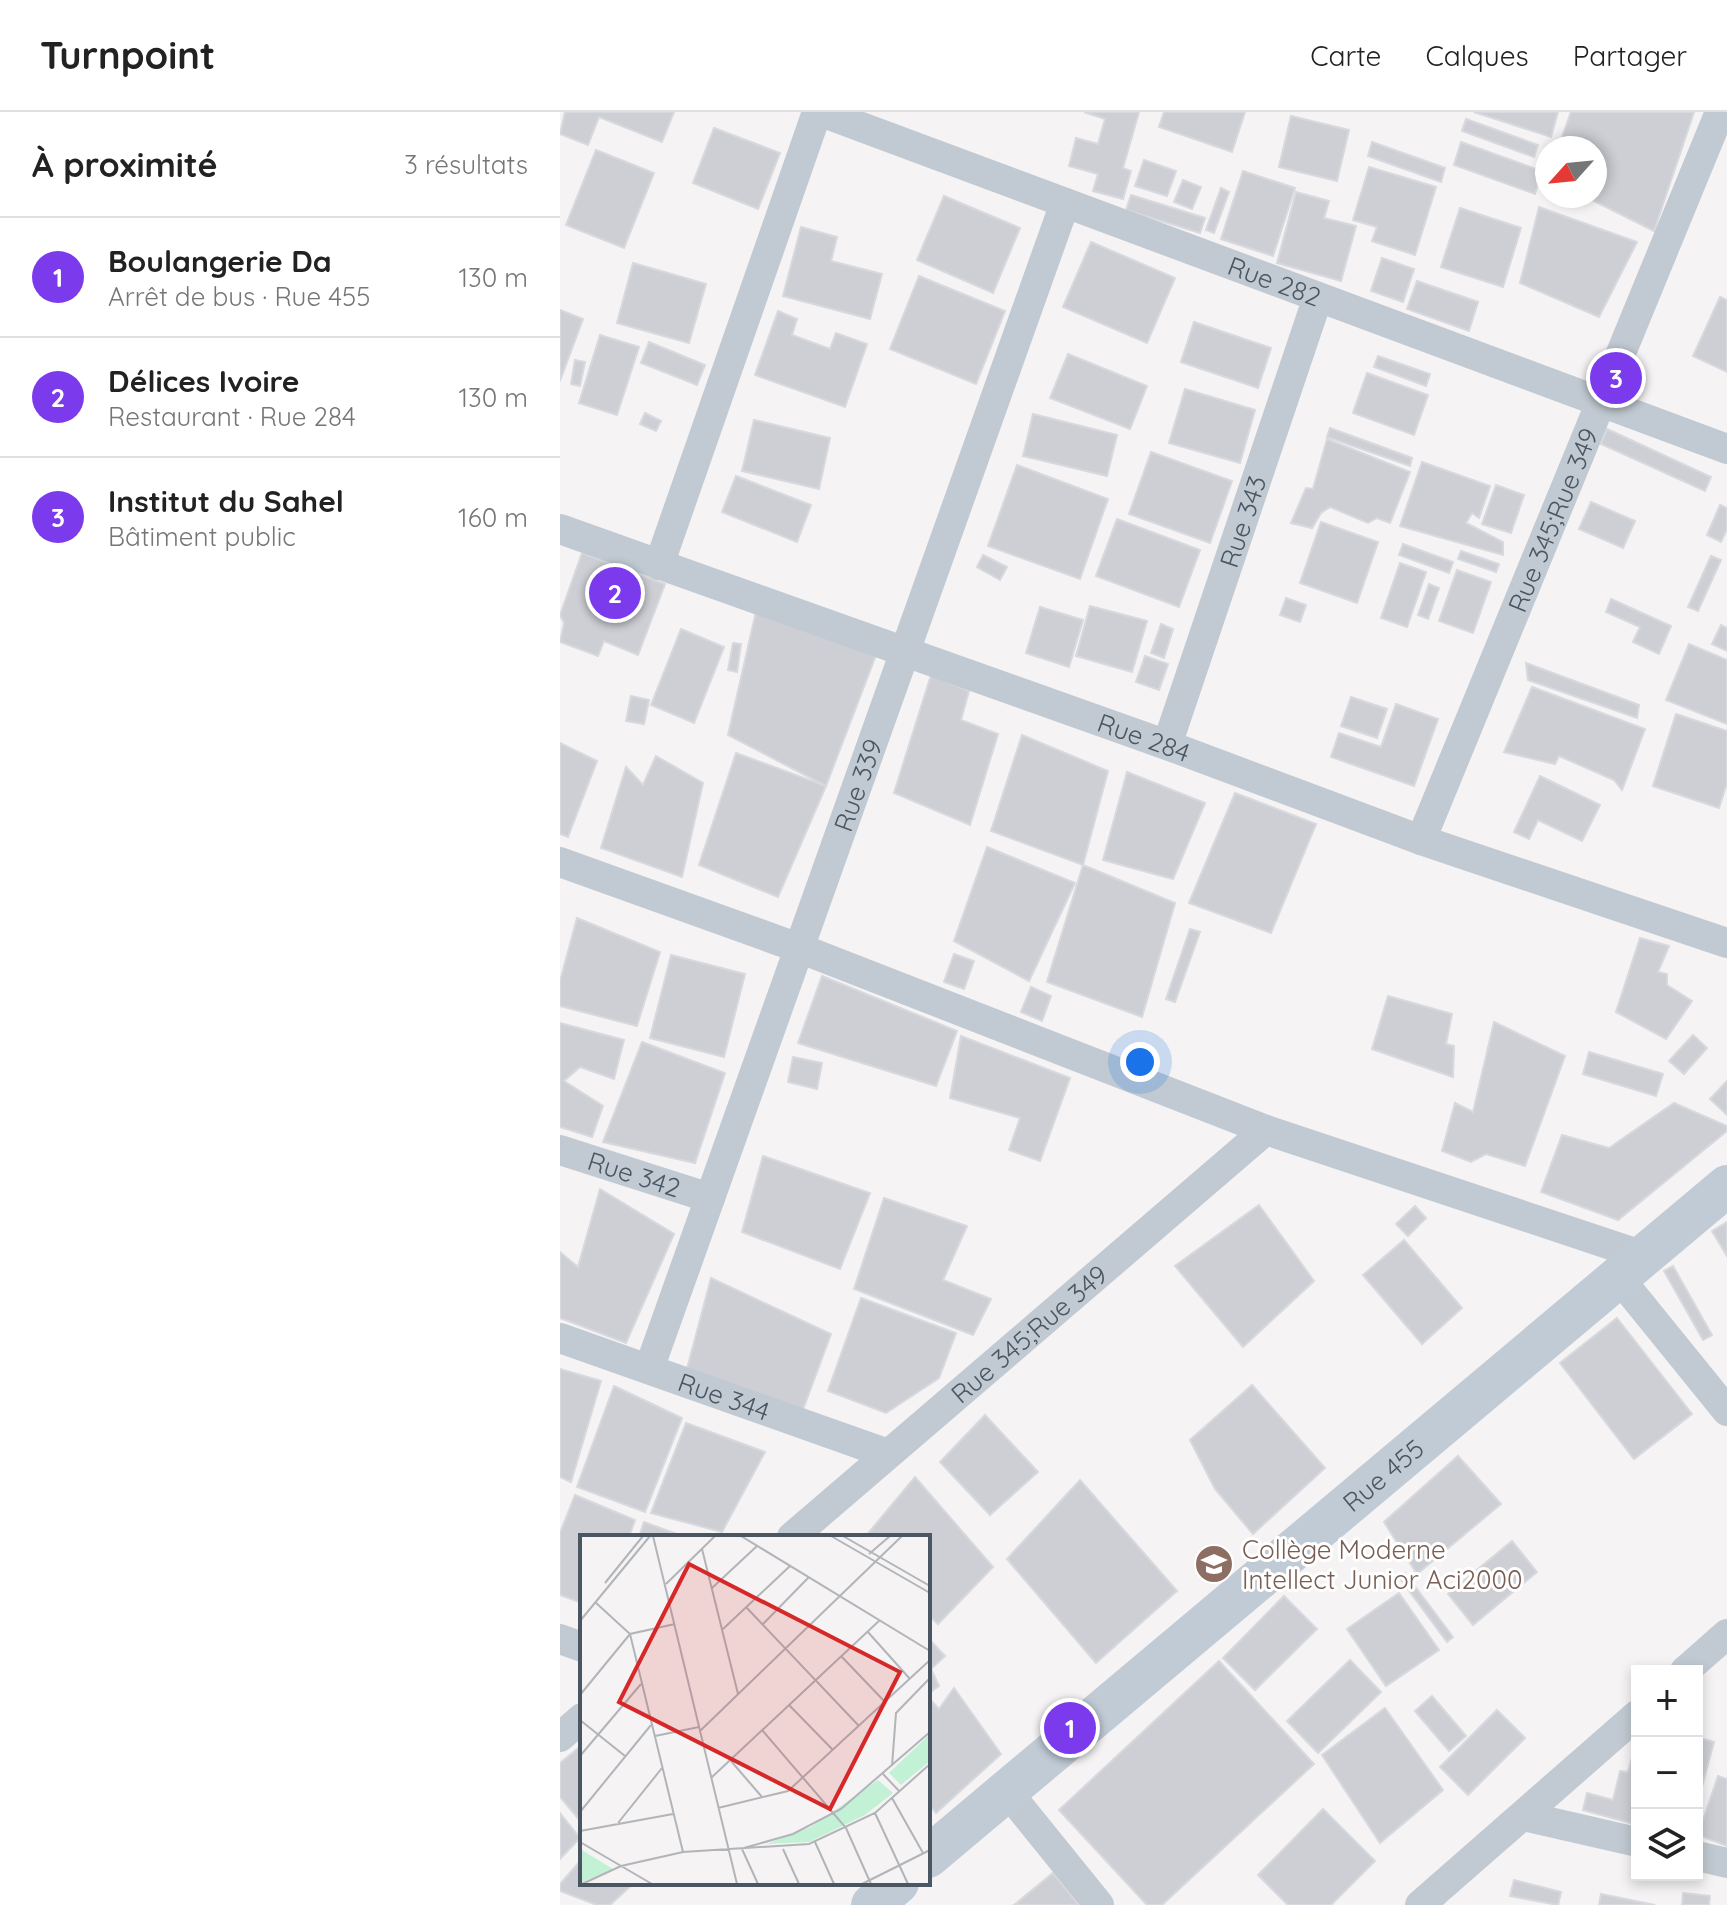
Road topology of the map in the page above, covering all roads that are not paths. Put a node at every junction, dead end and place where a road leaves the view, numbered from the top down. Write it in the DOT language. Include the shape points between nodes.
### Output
graph roads {
  1 [pos="819,112"];
  2 [pos="1720,112"];
  3 [pos="1065,203"];
  4 [pos="1318,297"];
  5 [pos="1601,402"];
  6 [pos="1727,449"];
  7 [pos="560,529"];
  8 [pos="659,565"];
  9 [pos="904,652"];
  10 [pos="1167,745"];
  11 [pos="1421,840"];
  12 [pos="560,862"];
  13 [pos="1727,943"];
  14 [pos="799,948"];
  15 [pos="1266,1130"];
  16 [pos="560,1150"];
  17 [pos="1727,1186"];
  18 [pos="710,1198"];
  19 [pos="1632,1268"];
  20 [pos="560,1338"];
  21 [pos="649,1369"];
  22 [pos="1727,1411"];
  23 [pos="888,1454"];
  24 [pos="794,1535"];
  25 [pos="1727,1634"];
  26 [pos="560,1639"];
  27 [pos="580,1646"];
  28 [pos="1692,1665"];
  29 [pos="580,1720"];
  30 [pos="1631,1720"];
  31 [pos="560,1737"];
  32 [pos="1006,1790"];
  33 [pos="1524,1816"];
  34 [pos="1631,1841"];
  35 [pos="930,1855"];
  36 [pos="1703,1857"];
  37 [pos="1727,1863"];
  38 [pos="896,1885"];
  39 [pos="872,1905"];
  40 [pos="1099,1905"];
  41 [pos="1420,1905"];
  1 -- 3 [label="street, Rue 282"];
  1 -- 8 [label="street"];
  2 -- 5 [label="street, Rue 345;Rue 349"];
  3 -- 4 [label="street, Rue 282"];
  3 -- 9 [label="street, Rue 339"];
  4 -- 5 [label="street, Rue 282"];
  4 -- 10 [label="street, Rue 343"];
  5 -- 6 [label="street, Rue 282"];
  5 -- 11 [label="street, Rue 345;Rue 349"];
  7 -- 8 [label="street, Rue 284"];
  8 -- 9 [label="street, Rue 284"];
  9 -- 10 [label="street, Rue 284"];
  9 -- 14 [label="street, Rue 339"];
  10 -- 11 [label="street, Rue 284"];
  11 -- 13 [label="street, Rue 284"];
  12 -- 14 [label="street"];
  14 -- 15 [label="street"];
  14 -- 18 [label="street, Rue 339"];
  15 -- 19 [label="street"];
  15 -- 23 [label="street, Rue 345;Rue 349"];
  16 -- 18 [label="street, Rue 342"];
  17 -- 19 [label="street, Rue 455"];
  18 -- 21 [label="street, Rue 339"];
  19 -- 22 [label="street"];
  19 -- 32 [label="street, Rue 455"];
  20 -- 21 [label="street, Rue 344"];
  21 -- 23 [label="street, Rue 344"];
  23 -- 24 [label="street, Rue 345;Rue 349"];
  25 -- 28 [label="street"];
  26 -- 27 [label="street"];
  29 -- 31 [label="street"];
  30 -- 33 [label="street"];
  32 -- 35 [label="street, Rue 455"];
  32 -- 40 [label="street"];
  33 -- 34 [label="street"];
  33 -- 41 [label="street"];
  36 -- 37 [label="street"];
  38 -- 39 [label="street"];
}
